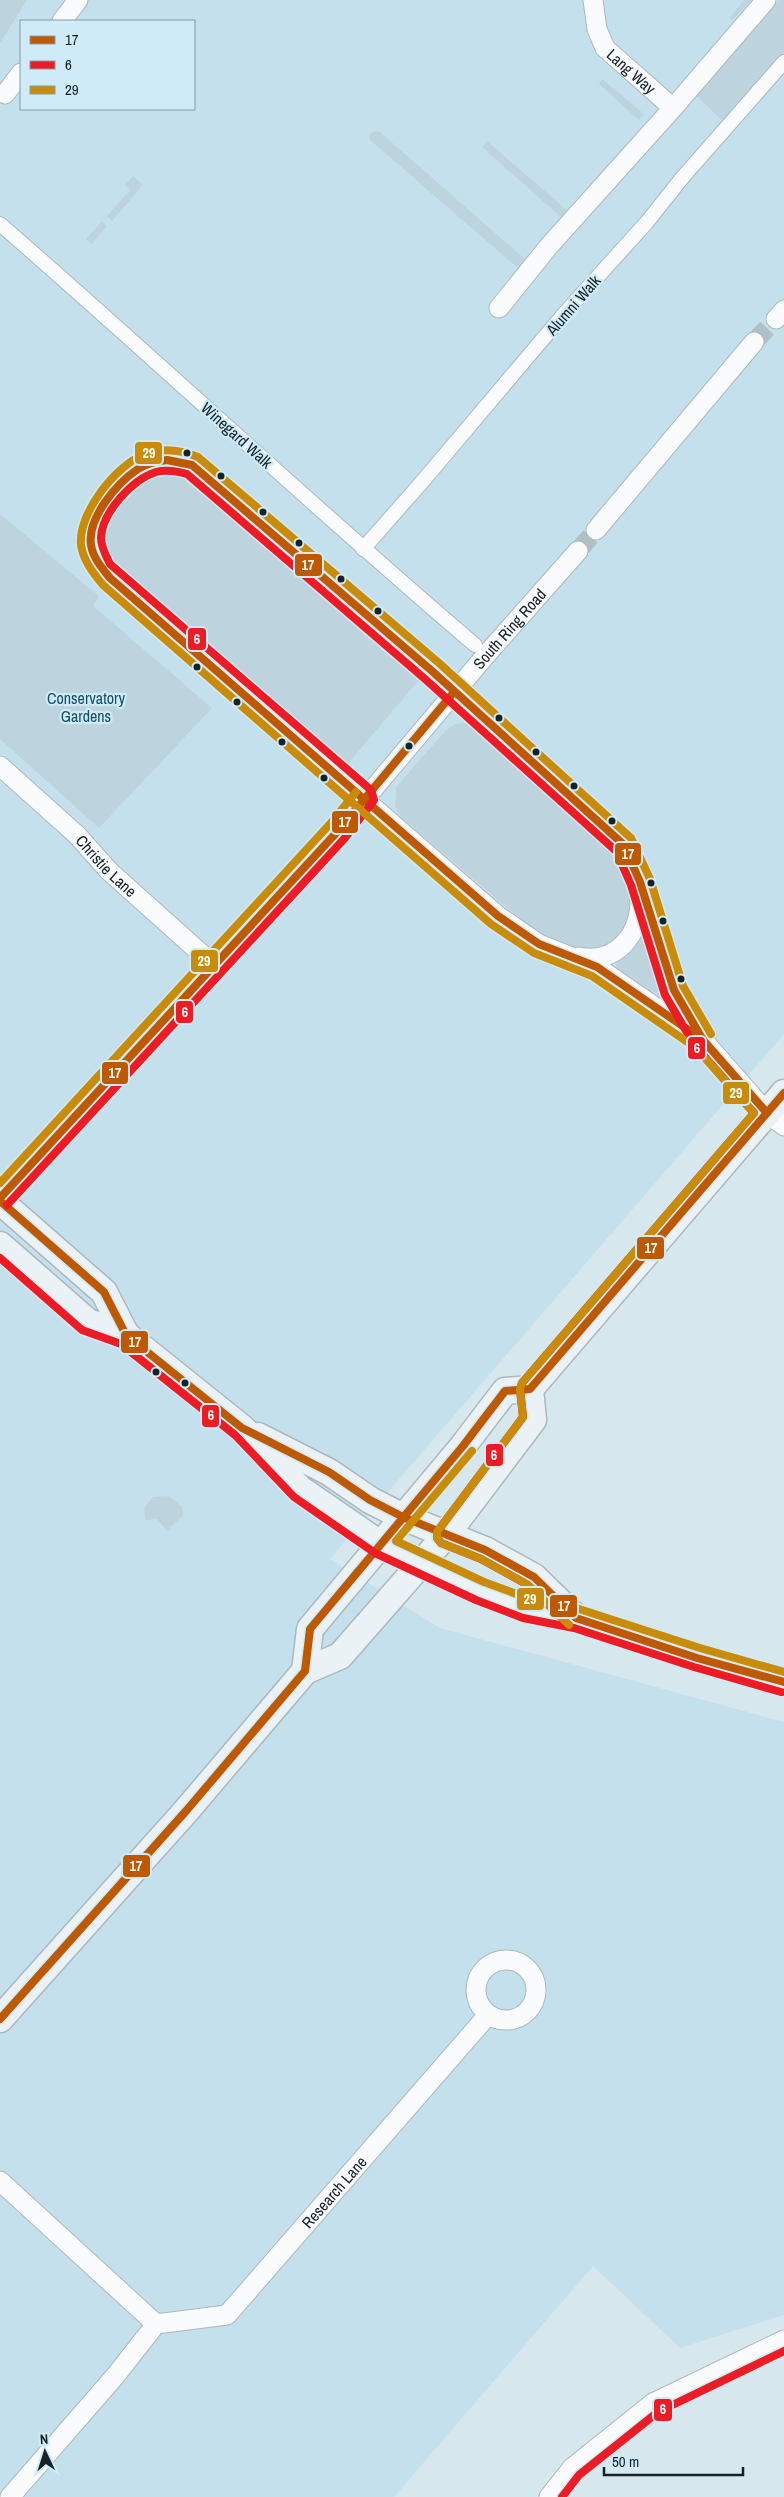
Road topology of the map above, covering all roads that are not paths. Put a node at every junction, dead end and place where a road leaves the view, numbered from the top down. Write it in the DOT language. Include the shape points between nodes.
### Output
graph roads {
  1 [pos="78,0"];
  2 [pos="593,0"];
  3 [pos="766,0"];
  4 [pos="63,20"];
  5 [pos="784,62"];
  6 [pos="20,74"];
  7 [pos="5,94"];
  8 [pos="673,108"];
  9 [pos="0,224"];
  10 [pos="498,308"];
  11 [pos="754,342"];
  12 [pos="596,530"];
  13 [pos="363,549"];
  14 [pos="578,551"];
  15 [pos="475,645"];
  16 [pos="454,692"];
  17 [pos="0,766"];
  18 [pos="364,798"];
  19 [pos="640,882"];
  20 [pos="556,952"];
  21 [pos="214,965"];
  22 [pos="703,1040"];
  23 [pos="784,1093"];
  24 [pos="776,1120"];
  25 [pos="0,1199"];
  26 [pos="0,1245"];
  27 [pos="126,1335"];
  28 [pos="530,1389"];
  29 [pos="242,1428"];
  30 [pos="403,1517"];
  31 [pos="446,1534"];
  32 [pos="380,1544"];
  33 [pos="421,1562"];
  34 [pos="576,1618"];
  35 [pos="305,1671"];
  36 [pos="784,1682"];
  37 [pos="488,2015"];
  38 [pos="0,2019"];
  39 [pos="0,2181"];
  40 [pos="156,2324"];
  41 [pos="784,2340"];
  42 [pos="10,2497"];
  43 [pos="549,2497"];
  1 -- 4 [label="street"];
  2 -- 8 [label="street, Lang Way" via="597,29 605,48"];
  3 -- 8 [label="street"];
  5 -- 13 [label="street, Alumni Walk"];
  6 -- 7 [label="street"];
  8 -- 10 [label="street"];
  9 -- 13 [label="street, Winegard Walk"];
  11 -- 12 [label="street"];
  13 -- 15 [label="street, Winegard Walk"];
  14 -- 16 [label="street, South Ring Road"];
  16 -- 18 [label="street, South Ring Road"];
  16 -- 18 [label="street" via="192,465 171,460 152,462 126,479 93,523 91,542 102,570"];
  16 -- 19 [label="street" via="624,845"];
  17 -- 21 [label="street, Christie Lane" via="77,835 109,871"];
  18 -- 20 [label="street" via="498,916 522,934"];
  18 -- 21 [label="street, South Ring Road" via="337,832"];
  19 -- 20 [label="street" via="638,923 617,950 595,958"];
  19 -- 22 [label="street" via="674,990"];
  20 -- 22 [label="street" via="597,967"];
  21 -- 25 [label="street, South Ring Road"];
  22 -- 24 [label="street"];
  23 -- 24 [label="main road"];
  24 -- 28 [label="main road"];
  25 -- 27 [label="main road" via="104,1292"];
  26 -- 27 [label="main road" via="88,1322"];
  27 -- 29 [label="main road"];
  28 -- 30 [label="main road" via="505,1391"];
  28 -- 31 [label="main road" via="533,1420"];
  29 -- 30 [label="main road" via="329,1472 370,1500"];
  29 -- 32 [label="main road" via="300,1489"];
  30 -- 31 [label="main road"];
  30 -- 32 [label="main road"];
  31 -- 33 [label="main road"];
  31 -- 34 [label="main road" via="534,1577"];
  32 -- 33 [label="main road"];
  32 -- 35 [label="main road" via="310,1629"];
  33 -- 34 [label="main road" via="480,1591 527,1609"];
  33 -- 35 [label="main road" via="340,1656"];
  34 -- 36 [label="main road" via="697,1658"];
  35 -- 38 [label="main road" via="186,1812"];
  37 -- 40 [label="street, Research Lane" via="227,2315"];
  39 -- 40 [label="street"];
  40 -- 42 [label="street"];
  41 -- 43 [label="street" via="654,2403 572,2468"];
}
